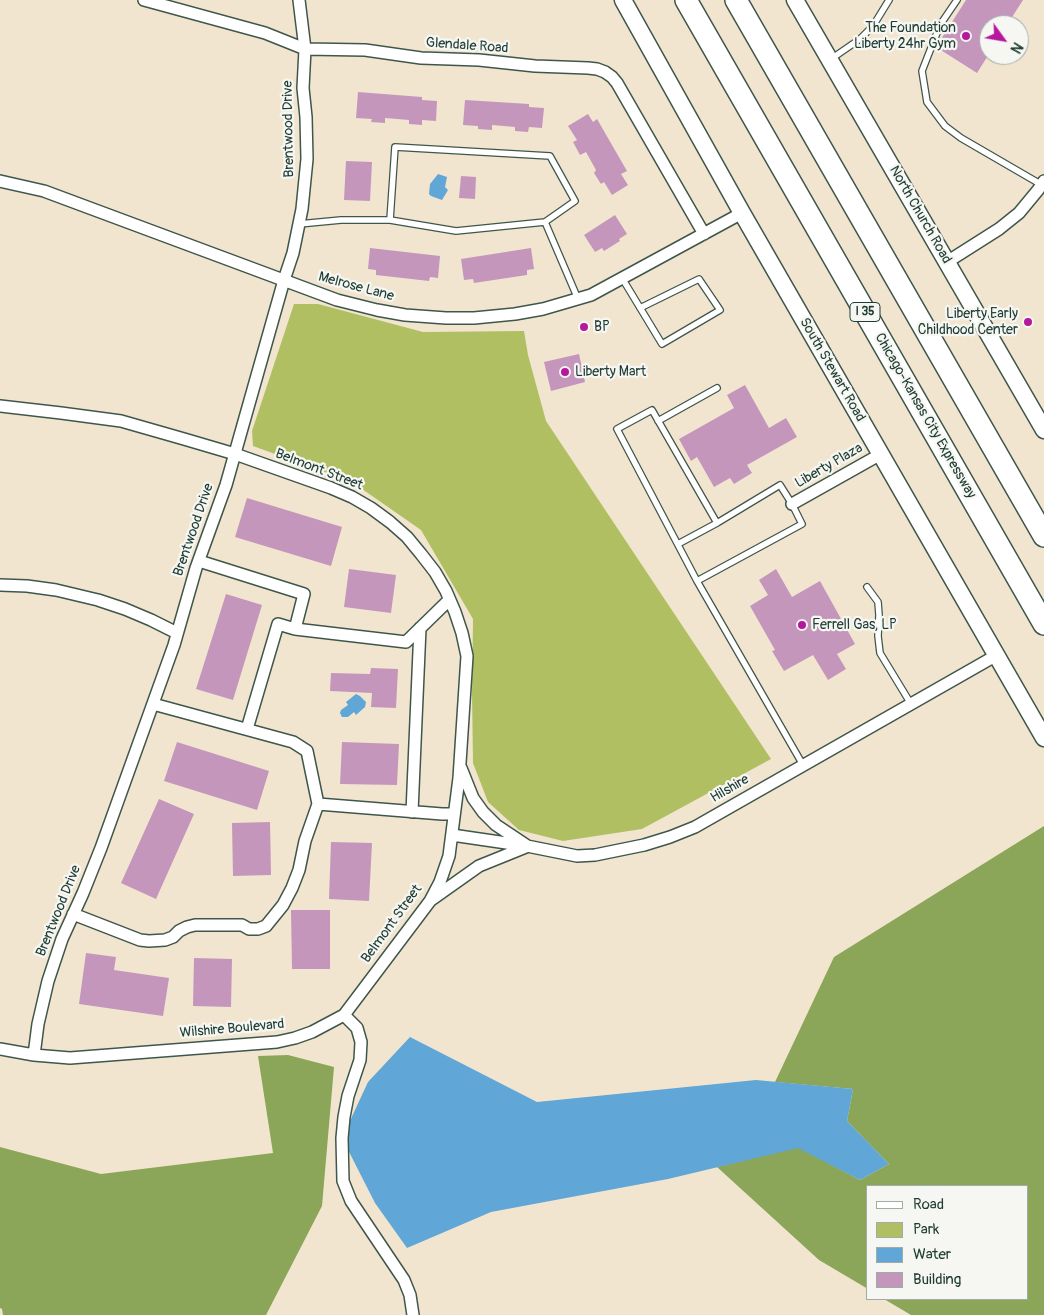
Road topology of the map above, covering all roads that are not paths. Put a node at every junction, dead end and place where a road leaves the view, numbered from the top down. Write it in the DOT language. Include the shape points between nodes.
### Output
graph roads {
  1 [pos="144,0"];
  2 [pos="299,0"];
  3 [pos="623,0"];
  4 [pos="686,0"];
  5 [pos="736,0"];
  6 [pos="795,0"];
  7 [pos="889,0"];
  8 [pos="957,0"];
  9 [pos="305,49"];
  10 [pos="830,60"];
  11 [pos="0,180"];
  12 [pos="1043,183"];
  13 [pos="742,212"];
  14 [pos="390,220"];
  15 [pos="545,222"];
  16 [pos="299,224"];
  17 [pos="704,234"];
  18 [pos="947,262"];
  19 [pos="622,278"];
  20 [pos="284,280"];
  21 [pos="578,299"];
  22 [pos="640,308"];
  23 [pos="717,388"];
  24 [pos="0,406"];
  25 [pos="658,421"];
  26 [pos="1044,430"];
  27 [pos="235,454"];
  28 [pos="881,454"];
  29 [pos="792,504"];
  30 [pos="717,523"];
  31 [pos="1044,536"];
  32 [pos="678,544"];
  33 [pos="199,561"];
  34 [pos="697,581"];
  35 [pos="0,585"];
  36 [pos="867,587"];
  37 [pos="450,600"];
  38 [pos="1044,624"];
  39 [pos="420,628"];
  40 [pos="296,629"];
  41 [pos="177,633"];
  42 [pos="997,655"];
  43 [pos="153,704"];
  44 [pos="912,704"];
  45 [pos="248,729"];
  46 [pos="1044,738"];
  47 [pos="459,765"];
  48 [pos="803,765"];
  49 [pos="318,804"];
  50 [pos="412,812"];
  51 [pos="454,814"];
  52 [pos="452,835"];
  53 [pos="527,846"];
  54 [pos="430,901"];
  55 [pos="73,914"];
  56 [pos="344,1015"];
  57 [pos="0,1049"];
  58 [pos="34,1055"];
  59 [pos="413,1315"];
  1 -- 9 [label="street, Glendale Road" via="265,33"];
  2 -- 9 [label="street, Brentwood Drive"];
  3 -- 13 [label="street, South Stewart Road"];
  4 -- 38 [label="highway, Chicago-Kansas City Expressway / I 35"];
  5 -- 31 [label="highway"];
  6 -- 10 [label="street, North Church Road"];
  7 -- 10 [label="lane" via="873,26"];
  8 -- 12 [label="lane" via="940,25 922,71 927,102 945,126 961,138"];
  9 -- 16 [label="street, Brentwood Drive" via="303,88 308,159"];
  9 -- 17 [label="street, Glendale Road" via="365,50 421,58 588,68 605,72 617,83"];
  10 -- 18 [label="street, North Church Road"];
  11 -- 20 [label="street, Melrose Lane" via="44,191"];
  12 -- 18 [label="street" via="1018,213 999,229"];
  13 -- 17 [label="street, Melrose Lane"];
  13 -- 28 [label="street, South Stewart Road"];
  14 -- 15 [label="lane" via="456,231"];
  14 -- 15 [label="lane" via="395,147 550,156 575,201"];
  14 -- 16 [label="lane"];
  15 -- 21 [label="lane"];
  16 -- 20 [label="street, Brentwood Drive"];
  17 -- 19 [label="street, Melrose Lane"];
  18 -- 26 [label="street, North Church Road"];
  19 -- 21 [label="street, Melrose Lane"];
  19 -- 22 [label="lane"];
  20 -- 21 [label="street, Melrose Lane" via="337,300 378,310 446,318 515,314"];
  20 -- 27 [label="street, Brentwood Drive"];
  22 -- 22 [label="lane" via="662,344 720,310 699,279"];
  23 -- 25 [label="lane"];
  24 -- 27 [label="street, Belmont Street" via="121,421"];
  25 -- 30 [label="lane"];
  25 -- 32 [label="lane" via="652,410 617,428"];
  27 -- 33 [label="street, Brentwood Drive"];
  27 -- 37 [label="street, Belmont Street" via="331,488 372,508 422,554"];
  28 -- 29 [label="street, Liberty Plaza"];
  28 -- 42 [label="street, South Stewart Road"];
  29 -- 30 [label="lane" via="780,485"];
  29 -- 34 [label="lane" via="802,524"];
  30 -- 32 [label="lane"];
  32 -- 34 [label="lane"];
  33 -- 40 [label="street" via="304,594"];
  33 -- 41 [label="street, Brentwood Drive"];
  34 -- 48 [label="lane"];
  35 -- 41 [label="street" via="56,590 98,600"];
  36 -- 44 [label="lane" via="878,602 880,653"];
  37 -- 39 [label="street"];
  37 -- 47 [label="street, Belmont Street" via="467,656"];
  39 -- 40 [label="street" via="406,642"];
  39 -- 50 [label="street"];
  40 -- 45 [label="street" via="278,624"];
  41 -- 43 [label="street, Brentwood Drive"];
  42 -- 44 [label="street, Hilshire"];
  42 -- 46 [label="street, South Stewart Road"];
  43 -- 45 [label="street"];
  43 -- 55 [label="street, Brentwood Drive" via="101,848"];
  44 -- 48 [label="street, Hilshire"];
  45 -- 49 [label="street" via="293,742 307,751"];
  47 -- 51 [label="street, Belmont Street"];
  47 -- 53 [label="street, Belmont Street" via="483,812"];
  48 -- 53 [label="street, Hilshire" via="695,827 644,845 577,856"];
  49 -- 50 [label="street"];
  49 -- 55 [label="street" via="292,888 266,926 250,929 242,925 195,925 165,940 149,941"];
  50 -- 51 [label="street"];
  51 -- 52 [label="street, Belmont Street"];
  52 -- 53 [label="street, Hilshire"];
  52 -- 54 [label="street, Belmont Street" via="449,856"];
  53 -- 54 [label="street" via="479,866"];
  54 -- 56 [label="street, Belmont Street"];
  55 -- 58 [label="street, Brentwood Drive" via="48,981"];
  56 -- 58 [label="street, Wilshire Boulevard" via="312,1032 277,1042 70,1058"];
  56 -- 59 [label="street" via="357,1028 361,1042 360,1060 344,1117 343,1181 351,1201 404,1280"];
  57 -- 58 [label="street, Wilshire Boulevard"];
}
